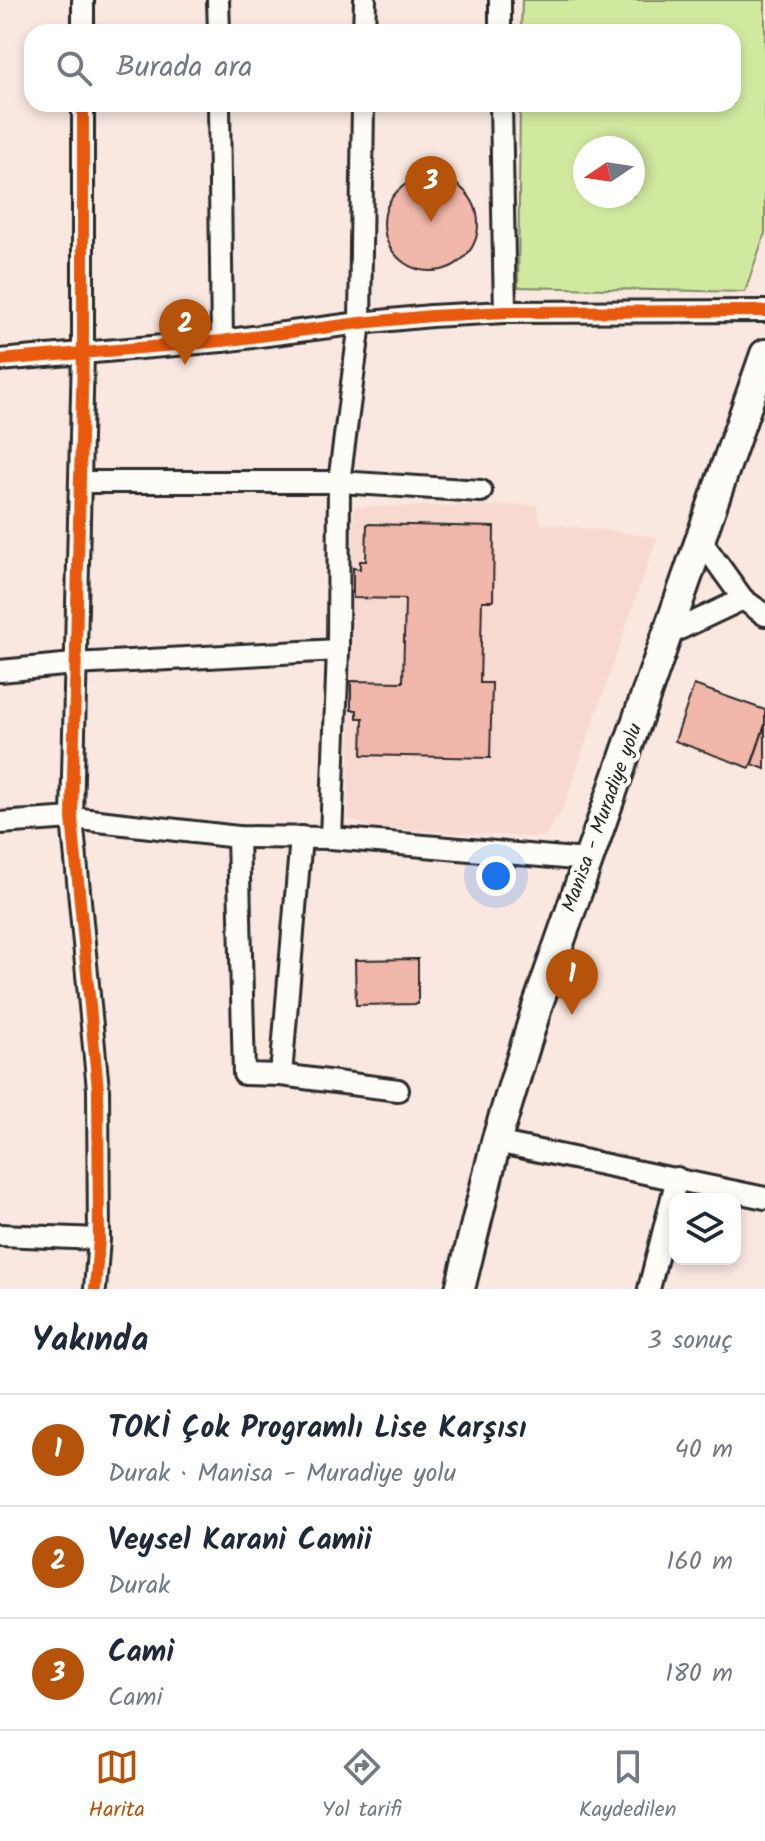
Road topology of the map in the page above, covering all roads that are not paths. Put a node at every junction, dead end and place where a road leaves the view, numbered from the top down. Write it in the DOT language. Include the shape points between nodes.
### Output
graph roads {
  1 [pos="83,0"];
  2 [pos="218,0"];
  3 [pos="365,0"];
  4 [pos="500,0"];
  5 [pos="83,24"];
  6 [pos="219,24"];
  7 [pos="364,24"];
  8 [pos="500,24"];
  9 [pos="83,112"];
  10 [pos="219,112"];
  11 [pos="363,112"];
  12 [pos="501,112"];
  13 [pos="765,311"];
  14 [pos="505,312"];
  15 [pos="360,323"];
  16 [pos="222,341"];
  17 [pos="83,352"];
  18 [pos="765,354"];
  19 [pos="0,360"];
  20 [pos="80,482"];
  21 [pos="339,482"];
  22 [pos="481,491"];
  23 [pos="700,539"];
  24 [pos="743,599"];
  25 [pos="765,615"];
  26 [pos="669,634"];
  27 [pos="338,650"];
  28 [pos="74,664"];
  29 [pos="0,671"];
  30 [pos="72,818"];
  31 [pos="0,823"];
  32 [pos="238,837"];
  33 [pos="301,837"];
  34 [pos="331,838"];
  35 [pos="587,860"];
  36 [pos="281,1075"];
  37 [pos="398,1090"];
  38 [pos="496,1142"];
  39 [pos="677,1178"];
  40 [pos="765,1198"];
  41 [pos="0,1235"];
  42 [pos="99,1239"];
  43 [pos="95,1289"];
  44 [pos="460,1289"];
  45 [pos="649,1289"];
  1 -- 5 [label="street"];
  2 -- 6 [label="street"];
  3 -- 7 [label="street"];
  4 -- 8 [label="street"];
  9 -- 17 [label="street"];
  10 -- 16 [label="street"];
  11 -- 15 [label="street"];
  12 -- 14 [label="street"];
  13 -- 14 [label="street"];
  14 -- 15 [label="street"];
  15 -- 16 [label="street"];
  15 -- 21 [label="street"];
  16 -- 17 [label="street"];
  17 -- 19 [label="street"];
  17 -- 20 [label="street"];
  18 -- 23 [label="main road, Manisa - Muradiye yolu"];
  20 -- 21 [label="street"];
  20 -- 28 [label="street"];
  21 -- 22 [label="street"];
  21 -- 27 [label="street"];
  23 -- 24 [label="street"];
  23 -- 26 [label="main road, Manisa - Muradiye yolu"];
  24 -- 25 [label="street"];
  24 -- 26 [label="street"];
  26 -- 35 [label="main road, Manisa - Muradiye yolu"];
  27 -- 28 [label="street"];
  27 -- 34 [label="street"];
  28 -- 29 [label="street"];
  28 -- 30 [label="street"];
  30 -- 31 [label="street"];
  30 -- 32 [label="street"];
  30 -- 42 [label="street" via="98,1089"];
  32 -- 33 [label="street"];
  32 -- 36 [label="street" via="244,1074"];
  33 -- 34 [label="street"];
  33 -- 36 [label="street"];
  34 -- 35 [label="street"];
  35 -- 38 [label="main road, Manisa - Muradiye yolu"];
  36 -- 37 [label="street"];
  38 -- 39 [label="street"];
  38 -- 44 [label="main road, Manisa - Muradiye yolu"];
  39 -- 40 [label="street"];
  39 -- 45 [label="street"];
  41 -- 42 [label="street"];
  42 -- 43 [label="street"];
}
